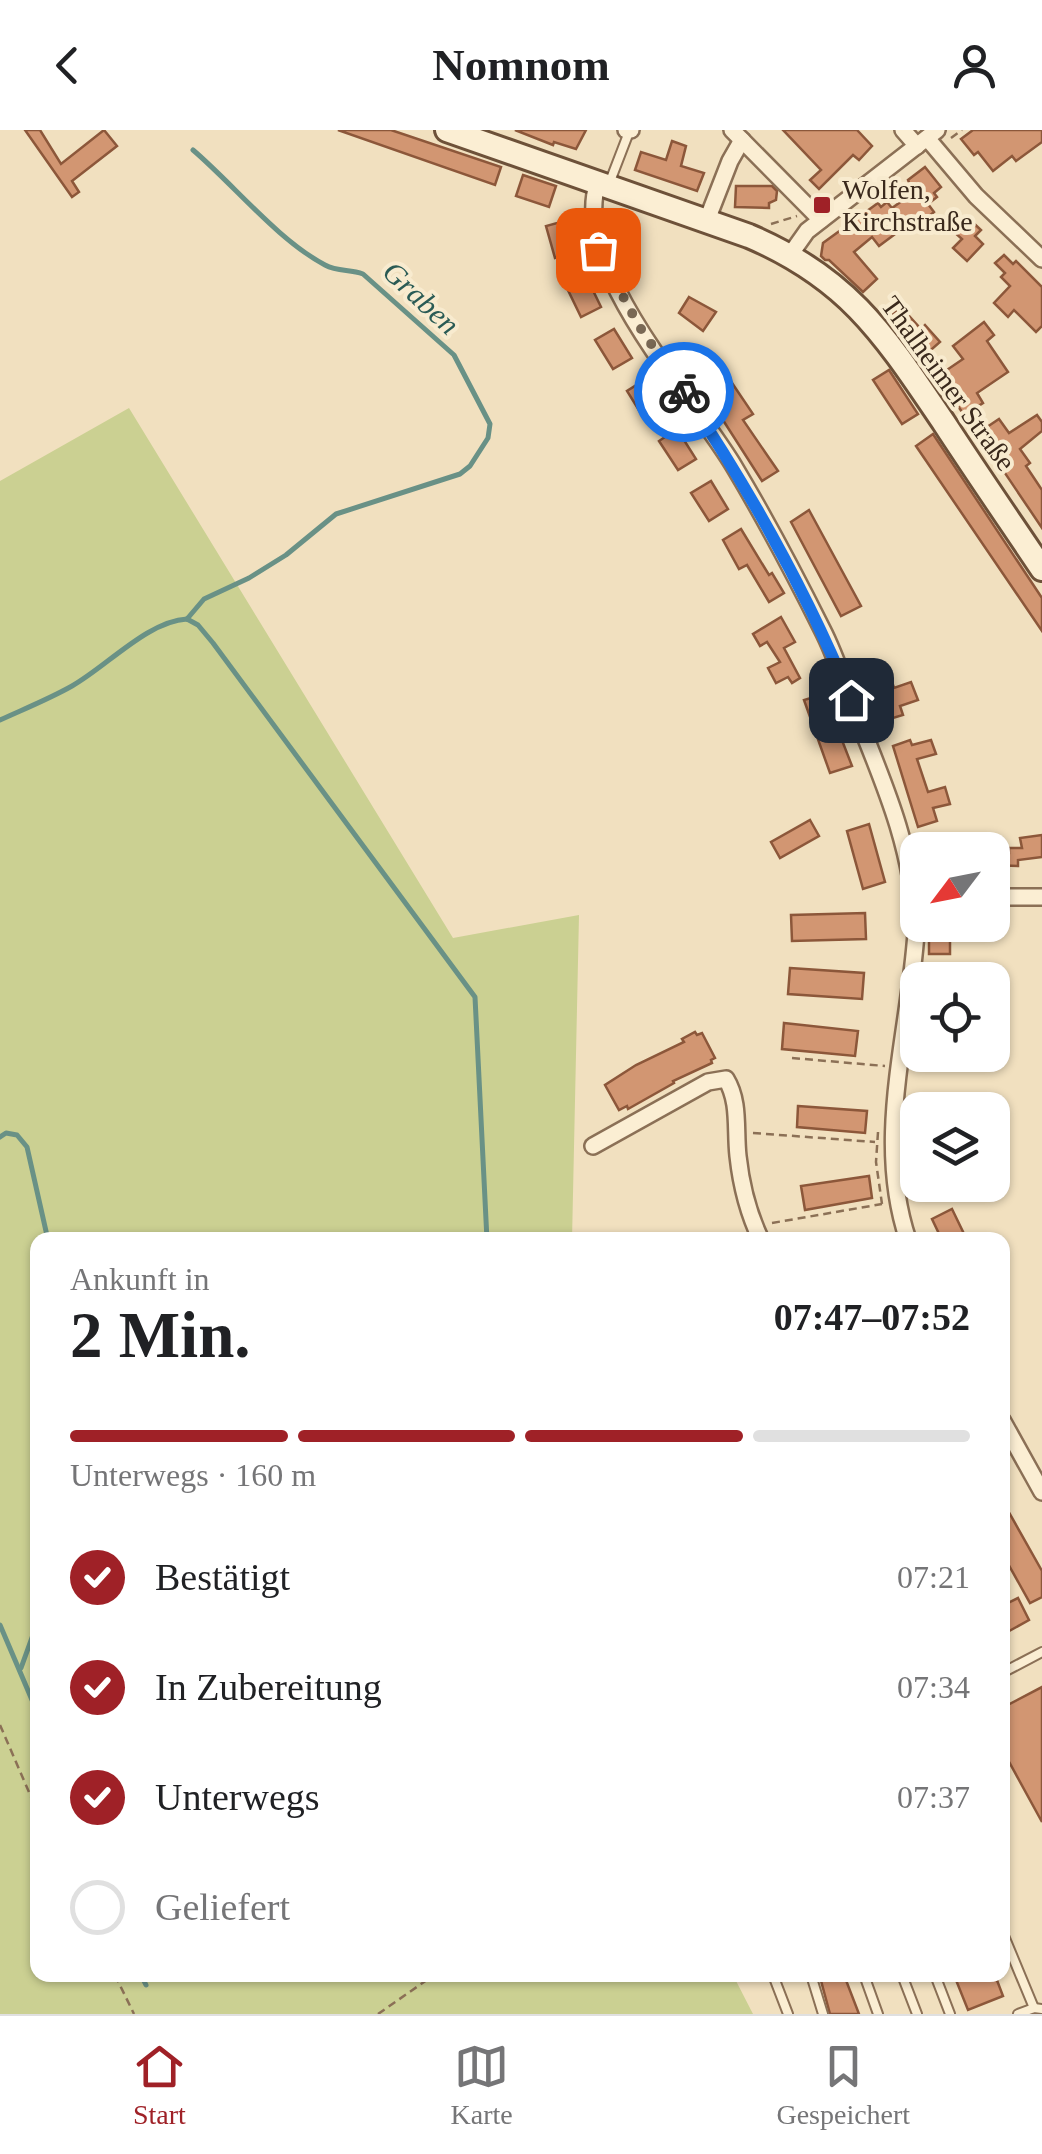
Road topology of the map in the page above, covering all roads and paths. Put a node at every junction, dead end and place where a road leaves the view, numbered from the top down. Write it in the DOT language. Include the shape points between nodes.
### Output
graph roads {
  1 [pos="447,130"];
  2 [pos="903,130"];
  3 [pos="629,131"];
  4 [pos="737,135"];
  5 [pos="927,138"];
  6 [pos="603,184"];
  7 [pos="707,220"];
  8 [pos="816,224"];
  9 [pos="749,236"];
  10 [pos="790,254"];
  11 [pos="1042,259"];
  12 [pos="1042,569"];
  13 [pos="900,833"];
  14 [pos="1010,897"];
  15 [pos="1042,897"];
  16 [pos="792,1058"];
  17 [pos="900,1068"];
  18 [pos="901,1072"];
  19 [pos="737,1132"];
  20 [pos="876,1142"];
  21 [pos="593,1146"];
  22 [pos="882,1204"];
  23 [pos="758,1232"];
  24 [pos="762,1232"];
  25 [pos="906,1232"];
  26 [pos="1010,1436"];
  27 [pos="1042,1492"];
  28 [pos="1042,1652"];
  29 [pos="1010,1669"];
  30 [pos="0,1726"];
  31 [pos="30,1795"];
  32 [pos="1010,1948"];
  33 [pos="118,1982"];
  34 [pos="424,1982"];
  35 [pos="776,1982"];
  36 [pos="811,1982"];
  37 [pos="867,1982"];
  38 [pos="905,1982"];
  39 [pos="938,1982"];
  40 [pos="1038,2009"];
  41 [pos="134,2014"];
  42 [pos="378,2014"];
  43 [pos="788,2014"];
  44 [pos="822,2014"];
  45 [pos="878,2014"];
  46 [pos="918,2014"];
  47 [pos="950,2014"];
  48 [pos="1018,2014"];
  1 -- 6 [label="street, Thalheimer Straße"];
  2 -- 5 [label="street"];
  3 -- 6 [label="lane"];
  4 -- 7 [label="street"];
  4 -- 8 [label="street"];
  5 -- 8 [label="street"];
  5 -- 11 [label="street"];
  6 -- 7 [label="street, Thalheimer Straße"];
  6 -- 13 [label="street" via="592,211 598,250 639,326 735,467 824,632"];
  7 -- 9 [label="street, Thalheimer Straße"];
  8 -- 9 [label="path" via="799,216 760,224"];
  8 -- 10 [label="street"];
  9 -- 10 [label="street, Thalheimer Straße"];
  10 -- 12 [label="street, Thalheimer Straße" via="882,333"];
  14 -- 15 [label="street"];
  16 -- 17 [label="path"];
  18 -- 25 [label="street" via="891,1153"];
  19 -- 20 [label="path"];
  19 -- 21 [label="street" via="735,1094 726,1079 708,1082"];
  19 -- 23 [label="street"];
  22 -- 24 [label="path"];
  26 -- 27 [label="street"];
  28 -- 29 [label="lane"];
  30 -- 31 [label="path"];
  32 -- 40 [label="lane"];
  33 -- 41 [label="path"];
  34 -- 42 [label="path"];
  35 -- 43 [label="lane"];
  36 -- 44 [label="lane"];
  37 -- 45 [label="lane"];
  38 -- 46 [label="lane"];
  39 -- 47 [label="lane"];
  40 -- 48 [label="lane"];
}
